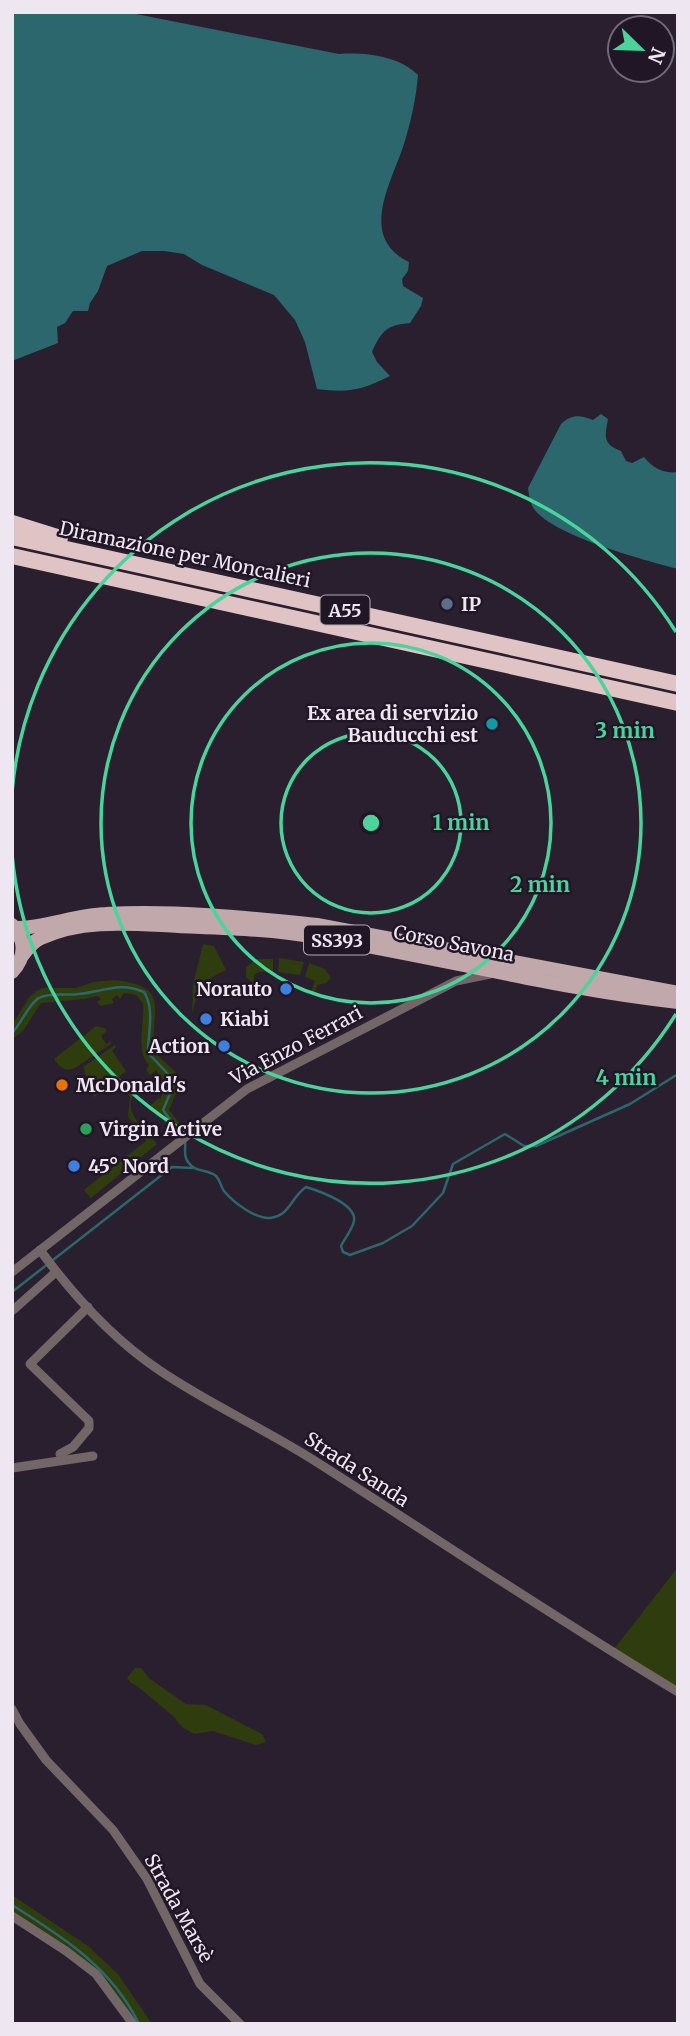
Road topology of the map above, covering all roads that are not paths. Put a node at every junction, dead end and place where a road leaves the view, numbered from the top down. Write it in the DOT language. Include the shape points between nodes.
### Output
graph roads {
  1 [pos="12,523"];
  2 [pos="12,537"];
  3 [pos="12,556"];
  4 [pos="110,558"];
  5 [pos="12,567"];
  6 [pos="83,571"];
  7 [pos="678,684"];
  8 [pos="678,703"];
  9 [pos="14,926"];
  10 [pos="22,956"];
  11 [pos="12,972"];
  12 [pos="502,972"];
  13 [pos="678,992"];
  14 [pos="656,994"];
  15 [pos="678,1003"];
  16 [pos="40,1250"];
  17 [pos="52,1267"];
  18 [pos="12,1272"];
  19 [pos="88,1307"];
  20 [pos="12,1311"];
  21 [pos="60,1454"];
  22 [pos="93,1456"];
  23 [pos="12,1468"];
  24 [pos="678,1692"];
  25 [pos="12,1709"];
  26 [pos="12,1916"];
  27 [pos="133,2024"];
  28 [pos="240,2024"];
  1 -- 4 [label="highway"];
  2 -- 4 [label="highway, Diramazione per Moncalieri / A55"];
  3 -- 6 [label="highway, Diramazione per Moncalieri / A55"];
  4 -- 7 [label="highway, Diramazione per Moncalieri / A55"];
  5 -- 6 [label="highway" via="49,573"];
  6 -- 8 [label="highway, Diramazione per Moncalieri / A55"];
  9 -- 10 [label="main road, Corso Savona / SS393" via="23,946"];
  9 -- 14 [label="main road, Corso Savona / SS393" via="108,914 272,920 317,925"];
  10 -- 11 [label="main road, Corso Savona / SS393"];
  10 -- 12 [label="main road, Corso Savona / SS393" via="31,944 58,932 129,924 315,936"];
  12 -- 14 [label="main road, Corso Savona / SS393"];
  12 -- 16 [label="street, Via Enzo Ferrari" via="462,978 247,1089"];
  13 -- 14 [label="main road"];
  14 -- 15 [label="main road"];
  16 -- 17 [label="street, Strada Sanda"];
  16 -- 18 [label="street, Via Enzo Ferrari"];
  17 -- 19 [label="street, Strada Sanda"];
  17 -- 20 [label="street"];
  19 -- 21 [label="street" via="30,1364 89,1421 89,1428 73,1447"];
  19 -- 24 [label="street, Strada Sanda" via="160,1371 312,1459"];
  22 -- 23 [label="street"];
  25 -- 28 [label="street, Strada Marsè" via="46,1760 113,1830 147,1879 200,1984"];
  26 -- 27 [label="street" via="96,1974"];
}
